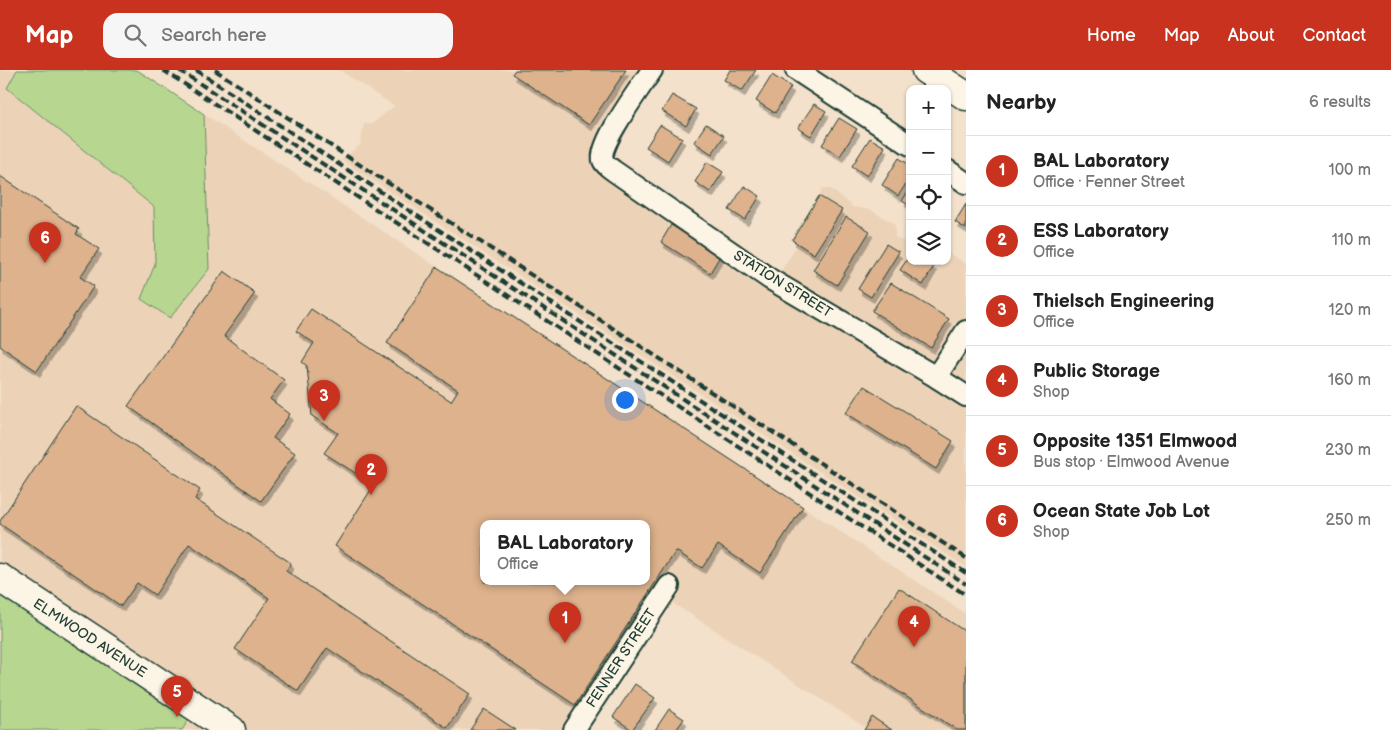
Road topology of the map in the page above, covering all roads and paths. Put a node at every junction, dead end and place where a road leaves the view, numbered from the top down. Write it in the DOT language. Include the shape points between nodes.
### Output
graph roads {
  1 [pos="652,70"];
  2 [pos="796,70"];
  3 [pos="926,70"];
  4 [pos="966,96"];
  5 [pos="906,143"];
  6 [pos="951,173"];
  7 [pos="966,183"];
  8 [pos="966,331"];
  9 [pos="936,377"];
  10 [pos="966,396"];
  11 [pos="0,578"];
  12 [pos="669,586"];
  13 [pos="231,730"];
  14 [pos="575,730"];
  1 -- 9 [label="street, STATION STREET" via="610,135 603,152 605,164 770,279"];
  2 -- 5 [label="street"];
  3 -- 4 [label="main road"];
  6 -- 7 [label="street"];
  8 -- 9 [label="street"];
  9 -- 10 [label="street, STATION STREET"];
  11 -- 13 [label="main road, ELMWOOD AVENUE"];
  12 -- 14 [label="street, FENNER STREET"];
}
